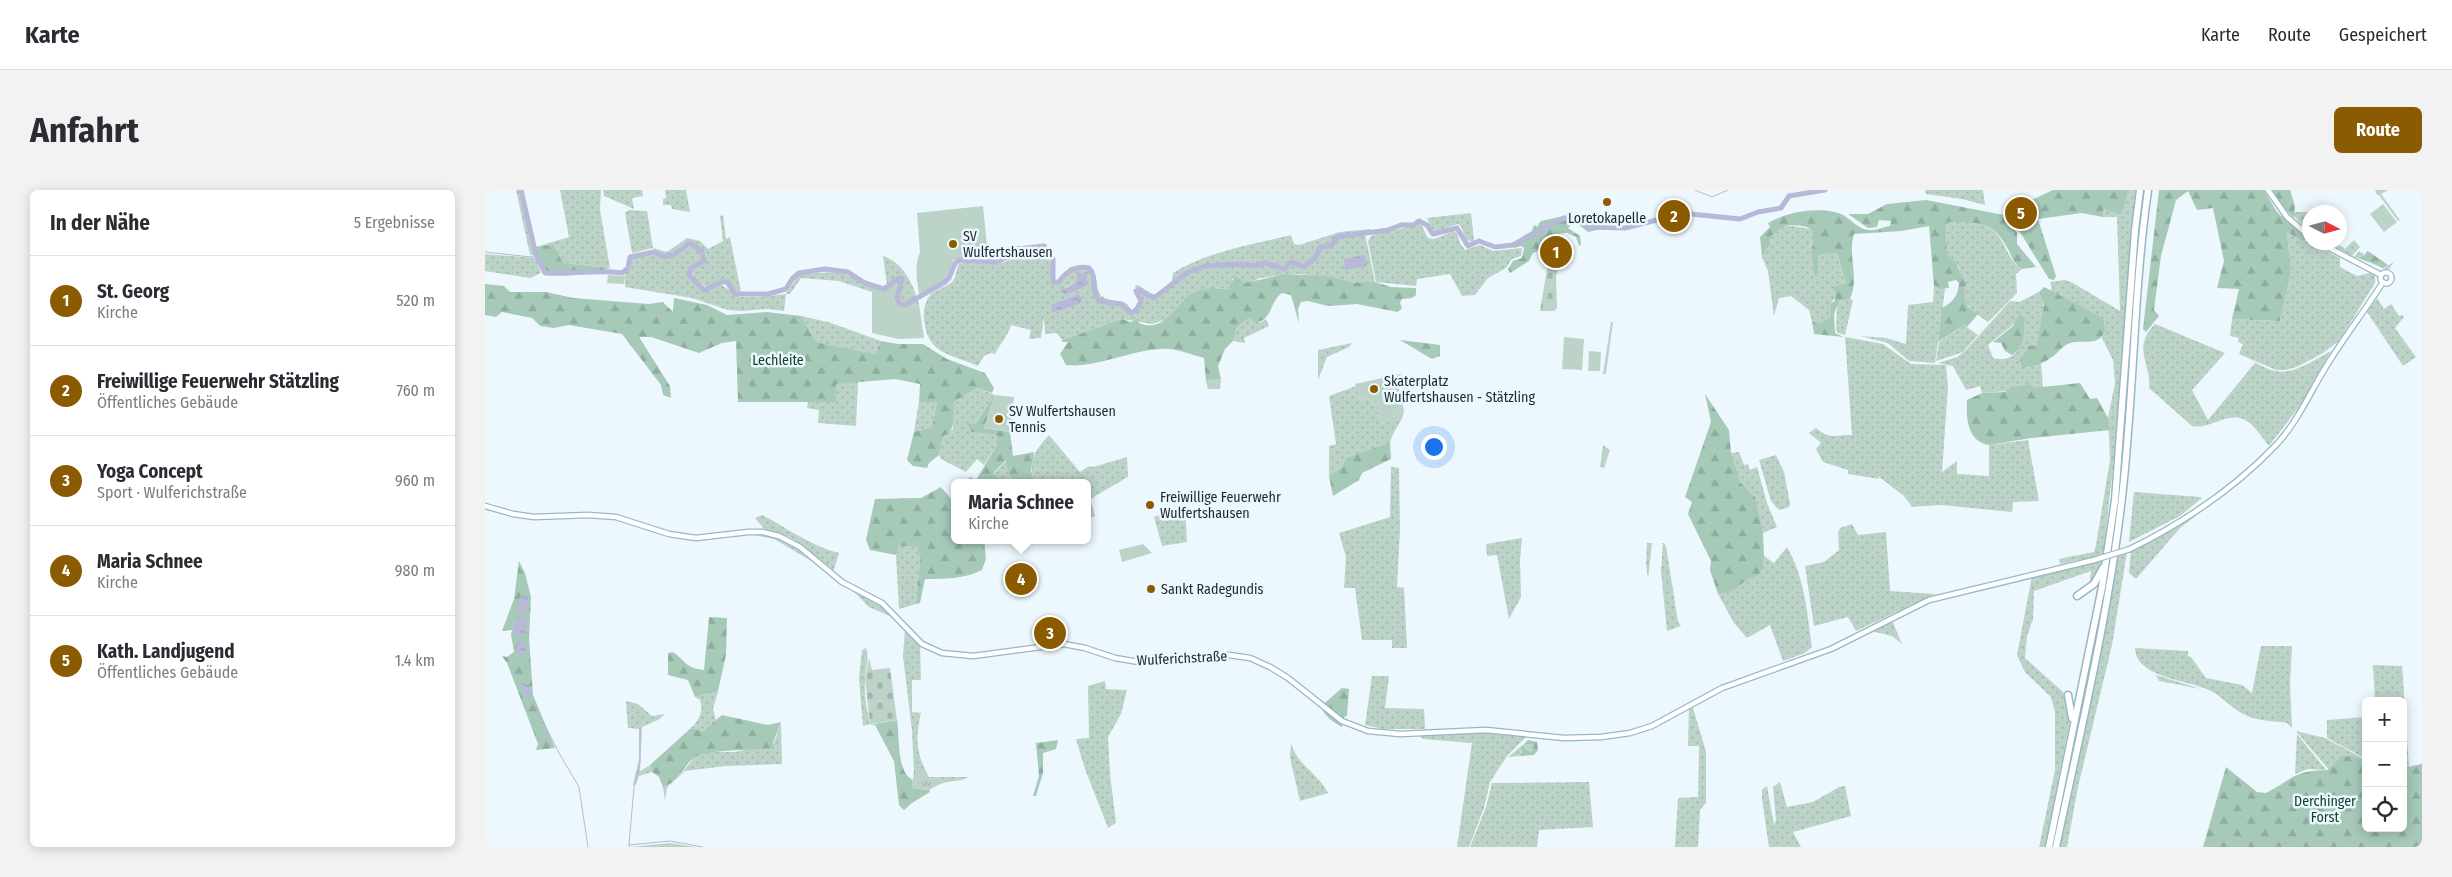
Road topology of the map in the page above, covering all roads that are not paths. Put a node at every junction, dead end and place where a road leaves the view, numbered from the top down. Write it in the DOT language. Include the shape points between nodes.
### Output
graph roads {
  1 [pos="2140,190"];
  2 [pos="2148,190"];
  3 [pos="2268,190"];
  4 [pos="2302,230"];
  5 [pos="2333,250"];
  6 [pos="2381,275"];
  7 [pos="2383,282"];
  8 [pos="485,506"];
  9 [pos="2106,560"];
  10 [pos="2077,596"];
  11 [pos="2068,695"];
  12 [pos="2072,729"];
  13 [pos="2049,847"];
  14 [pos="2056,847"];
  1 -- 9 [label="highway" via="2116,492"];
  2 -- 14 [label="highway" via="2116,546"];
  3 -- 4 [label="main road" via="2287,217"];
  5 -- 6 [label="main road"];
  6 -- 7 [label="main road"];
  6 -- 7 [label="main road" via="2386,272 2391,276 2390,282"];
  7 -- 8 [label="main road, Wulferichstraße, bridge" via="2278,443 2198,509 2157,535 2130,549 2094,560 1929,600 1831,649 1722,688 1651,726 1630,733 1574,739 1486,730 1389,734 1347,724 1278,672 1235,655 1139,662 1064,644 973,656 942,653 923,644 895,614 867,594 842,582 800,548 771,534 748,532 696,538 669,534 615,517 534,517"];
  9 -- 10 [label="highway" via="2094,584"];
  9 -- 12 [label="highway"];
  11 -- 12 [label="highway"];
  12 -- 13 [label="highway"];
}
